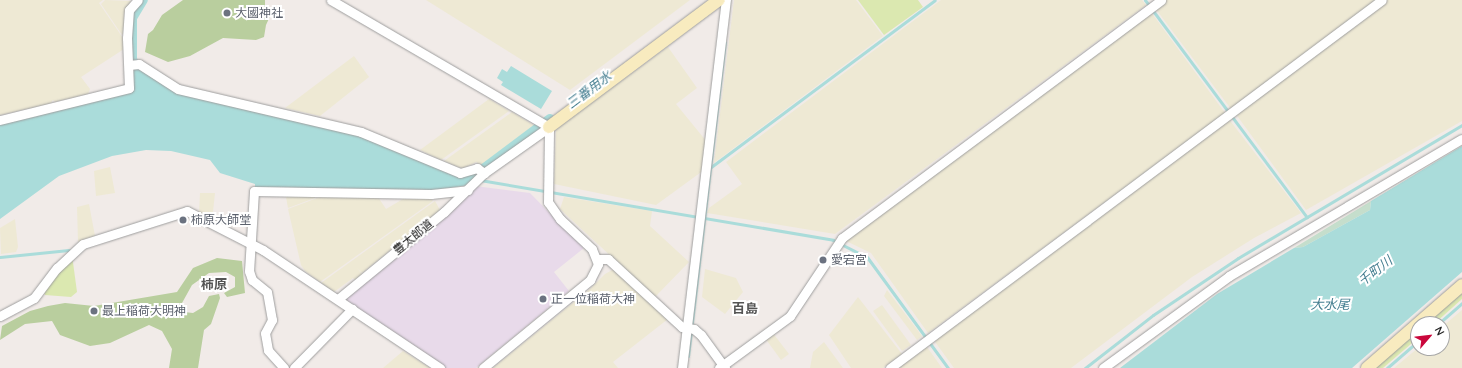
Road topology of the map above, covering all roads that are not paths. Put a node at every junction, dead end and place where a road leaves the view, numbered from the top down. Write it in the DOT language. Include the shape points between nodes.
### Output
graph roads {
  1 [pos="138,0"];
  2 [pos="331,0"];
  3 [pos="719,0"];
  4 [pos="726,0"];
  5 [pos="1161,0"];
  6 [pos="1382,0"];
  7 [pos="132,64"];
  8 [pos="0,120"];
  9 [pos="544,125"];
  10 [pos="1462,140"];
  11 [pos="480,174"];
  12 [pos="468,190"];
  13 [pos="249,242"];
  14 [pos="598,259"];
  15 [pos="1462,285"];
  16 [pos="338,299"];
  17 [pos="352,309"];
  18 [pos="0,316"];
  19 [pos="691,329"];
  20 [pos="722,367"];
  21 [pos="284,368"];
  22 [pos="294,368"];
  23 [pos="440,368"];
  24 [pos="483,368"];
  25 [pos="682,368"];
  26 [pos="890,368"];
  27 [pos="1102,368"];
  28 [pos="1367,368"];
  1 -- 7 [label="street" via="129,10 127,38"];
  2 -- 9 [label="street"];
  3 -- 9 [label="street"];
  4 -- 19 [label="street"];
  5 -- 20 [label="street" via="842,238 790,316"];
  6 -- 26 [label="street"];
  7 -- 8 [label="street" via="129,88"];
  7 -- 11 [label="street" via="178,90 361,132 460,173"];
  9 -- 11 [label="street"];
  9 -- 14 [label="street" via="547,191 551,208 592,249"];
  10 -- 27 [label="street" via="1229,276"];
  11 -- 12 [label="street, 豊太郎道"];
  12 -- 13 [label="street" via="431,194 254,191"];
  12 -- 16 [label="street, 豊太郎道"];
  13 -- 16 [label="street"];
  13 -- 18 [label="street" via="187,211 83,244 58,268 34,298"];
  13 -- 21 [label="street" via="252,280 266,292 272,320 265,333 268,350"];
  14 -- 19 [label="street" via="608,259 682,327"];
  14 -- 24 [label="street" via="597,268 590,280"];
  15 -- 28 [label="street"];
  16 -- 17 [label="street"];
  17 -- 22 [label="street"];
  17 -- 23 [label="street"];
  19 -- 20 [label="street" via="701,335"];
  19 -- 25 [label="street"];
}
